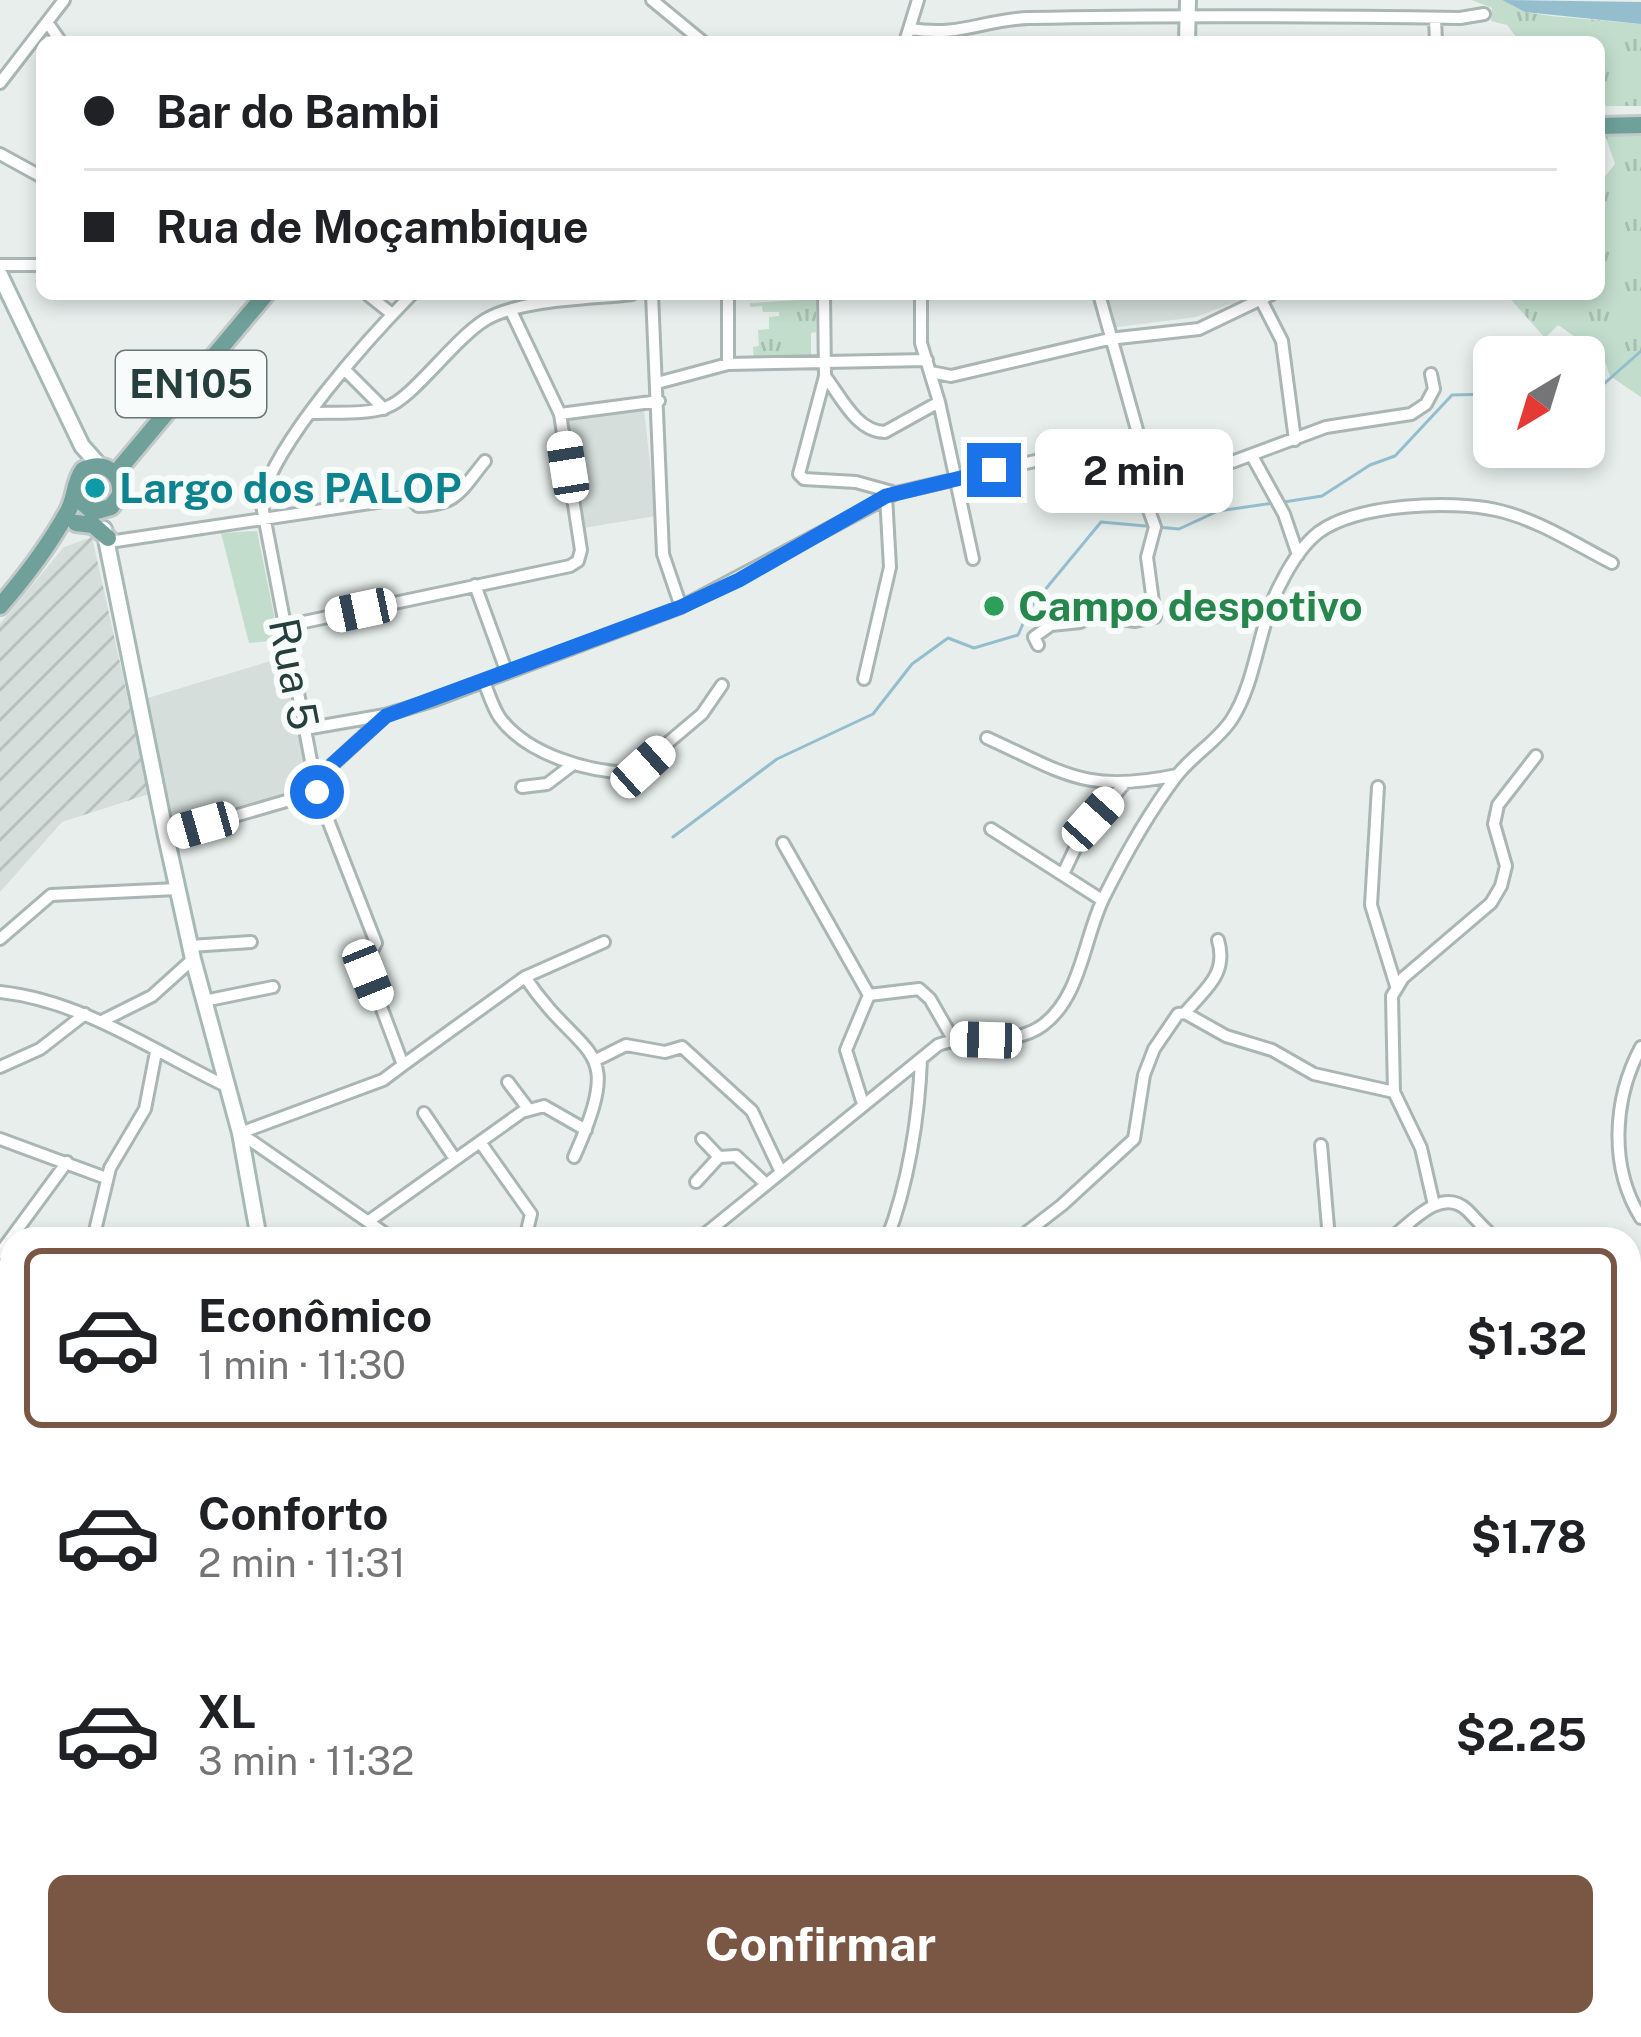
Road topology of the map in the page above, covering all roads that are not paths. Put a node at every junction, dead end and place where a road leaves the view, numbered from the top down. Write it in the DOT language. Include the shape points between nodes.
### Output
graph roads {
  1 [pos="64,0"];
  2 [pos="652,0"];
  3 [pos="918,0"];
  4 [pos="1412,0"];
  5 [pos="1187,7"];
  6 [pos="1484,14"];
  7 [pos="1412,17"];
  8 [pos="1435,18"];
  9 [pos="47,22"];
  10 [pos="36,36"];
  11 [pos="36,36"];
  12 [pos="57,36"];
  13 [pos="696,36"];
  14 [pos="908,36"];
  15 [pos="1436,36"];
  16 [pos="0,83"];
  17 [pos="1641,114"];
  18 [pos="1605,115"];
  19 [pos="1641,125"];
  20 [pos="1605,126"];
  21 [pos="0,154"];
  22 [pos="36,174"];
  23 [pos="0,265"];
  24 [pos="36,265"];
  25 [pos="0,274"];
  26 [pos="247,300"];
  27 [pos="261,300"];
  28 [pos="374,300"];
  29 [pos="406,300"];
  30 [pos="590,300"];
  31 [pos="652,300"];
  32 [pos="728,300"];
  33 [pos="824,300"];
  34 [pos="921,300"];
  35 [pos="1104,300"];
  36 [pos="1260,300"];
  37 [pos="1267,300"];
  38 [pos="512,311"];
  39 [pos="392,314"];
  40 [pos="1110,333"];
  41 [pos="826,361"];
  42 [pos="728,364"];
  43 [pos="929,366"];
  44 [pos="346,370"];
  45 [pos="1431,374"];
  46 [pos="825,376"];
  47 [pos="657,383"];
  48 [pos="659,401"];
  49 [pos="939,402"];
  50 [pos="384,409"];
  51 [pos="312,413"];
  52 [pos="560,414"];
  53 [pos="1139,436"];
  54 [pos="1295,440"];
  55 [pos="82,446"];
  56 [pos="1252,456"];
  57 [pos="485,461"];
  58 [pos="1138,466"];
  59 [pos="107,469"];
  60 [pos="78,476"];
  61 [pos="955,478"];
  62 [pos="891,494"];
  63 [pos="76,497"];
  64 [pos="116,500"];
  65 [pos="93,512"];
  66 [pos="263,518"];
  67 [pos="76,523"];
  68 [pos="108,538"];
  69 [pos="1298,554"];
  70 [pos="42,555"];
  71 [pos="973,559"];
  72 [pos="1612,563"];
  73 [pos="476,585"];
  74 [pos="0,606"];
  75 [pos="681,607"];
  76 [pos="285,626"];
  77 [pos="1037,645"];
  78 [pos="507,674"];
  79 [pos="864,679"];
  80 [pos="484,682"];
  81 [pos="722,685"];
  82 [pos="386,716"];
  83 [pos="305,729"];
  84 [pos="987,738"];
  85 [pos="1536,756"];
  86 [pos="572,765"];
  87 [pos="1177,775"];
  88 [pos="1124,785"];
  89 [pos="316,786"];
  90 [pos="522,787"];
  91 [pos="1378,787"];
  92 [pos="991,830"];
  93 [pos="166,836"];
  94 [pos="783,843"];
  95 [pos="1063,874"];
  96 [pos="177,889"];
  97 [pos="1102,900"];
  98 [pos="0,939"];
  99 [pos="1218,940"];
  100 [pos="251,942"];
  101 [pos="604,942"];
  102 [pos="191,953"];
  103 [pos="525,977"];
  104 [pos="1396,986"];
  105 [pos="273,987"];
  106 [pos="0,992"];
  107 [pos="869,995"];
  108 [pos="204,1000"];
  109 [pos="1185,1013"];
  110 [pos="85,1014"];
  111 [pos="104,1020"];
  112 [pos="953,1040"];
  113 [pos="1641,1047"];
  114 [pos="156,1052"];
  115 [pos="920,1059"];
  116 [pos="596,1060"];
  117 [pos="403,1065"];
  118 [pos="0,1067"];
  119 [pos="508,1082"];
  120 [pos="226,1086"];
  121 [pos="1394,1092"];
  122 [pos="863,1104"];
  123 [pos="529,1110"];
  124 [pos="424,1113"];
  125 [pos="586,1130"];
  126 [pos="240,1133"];
  127 [pos="0,1139"];
  128 [pos="702,1139"];
  129 [pos="480,1142"];
  130 [pos="1321,1145"];
  131 [pos="574,1156"];
  132 [pos="719,1157"];
  133 [pos="455,1160"];
  134 [pos="67,1162"];
  135 [pos="781,1172"];
  136 [pos="106,1178"];
  137 [pos="696,1182"];
  138 [pos="766,1184"];
  139 [pos="1434,1205"];
  140 [pos="1641,1218"];
  141 [pos="369,1221"];
  142 [pos="19,1227"];
  143 [pos="96,1227"];
  144 [pos="257,1227"];
  145 [pos="377,1227"];
  146 [pos="527,1227"];
  147 [pos="714,1227"];
  148 [pos="892,1227"];
  149 [pos="1034,1227"];
  150 [pos="1328,1227"];
  151 [pos="1406,1227"];
  152 [pos="1484,1227"];
  1 -- 9 [label="street"];
  2 -- 13 [label="street"];
  3 -- 14 [label="street"];
  4 -- 7 [label="street"];
  5 -- 7 [label="street"];
  5 -- 14 [label="street"];
  6 -- 8 [label="street"];
  7 -- 8 [label="street"];
  8 -- 15 [label="street"];
  9 -- 10 [label="street"];
  9 -- 12 [label="street"];
  11 -- 16 [label="street"];
  17 -- 18 [label="main road"];
  19 -- 20 [label="main road"];
  21 -- 22 [label="street"];
  23 -- 24 [label="street"];
  25 -- 55 [label="main road"];
  26 -- 59 [label="main road, EN105"];
  27 -- 59 [label="main road, EN105"];
  28 -- 39 [label="street"];
  29 -- 39 [label="street, Rua 5"];
  30 -- 38 [label="street"];
  31 -- 47 [label="street"];
  32 -- 42 [label="street"];
  33 -- 41 [label="street"];
  34 -- 43 [label="street"];
  35 -- 40 [label="street"];
  36 -- 40 [label="street" via="1199,329"];
  37 -- 54 [label="street" via="1282,341"];
  38 -- 50 [label="street" via="488,317"];
  38 -- 52 [label="street"];
  39 -- 44 [label="street, Rua 5"];
  40 -- 43 [label="street" via="951,376"];
  40 -- 53 [label="street"];
  41 -- 42 [label="street"];
  41 -- 43 [label="street"];
  41 -- 46 [label="street"];
  42 -- 47 [label="street"];
  43 -- 49 [label="street"];
  44 -- 50 [label="street"];
  44 -- 51 [label="street, Rua 5"];
  45 -- 54 [label="street" via="1434,389 1411,414"];
  46 -- 49 [label="street" via="876,433"];
  46 -- 62 [label="street" via="800,477"];
  47 -- 48 [label="street"];
  48 -- 52 [label="street"];
  48 -- 75 [label="street" via="663,554"];
  49 -- 61 [label="street"];
  50 -- 51 [label="street"];
  51 -- 66 [label="street, Rua 5" via="270,476"];
  52 -- 73 [label="street" via="578,561"];
  53 -- 58 [label="street"];
  53 -- 61 [label="street"];
  54 -- 56 [label="street"];
  55 -- 59 [label="main road"];
  55 -- 60 [label="main road"];
  56 -- 58 [label="street" via="1205,472"];
  56 -- 69 [label="street"];
  57 -- 66 [label="street" via="442,506 418,506 410,497"];
  58 -- 77 [label="street" via="1155,526 1147,557 1155,617 1092,615 1051,625 1034,637"];
  59 -- 60 [label="main road, EN105"];
  59 -- 64 [label="main road, EN105" via="121,488"];
  60 -- 63 [label="main road"];
  61 -- 62 [label="street"];
  61 -- 71 [label="street"];
  62 -- 75 [label="street"];
  62 -- 79 [label="street" via="890,567"];
  63 -- 65 [label="main road"];
  63 -- 70 [label="main road"];
  64 -- 65 [label="main road"];
  64 -- 68 [label="main road"];
  65 -- 67 [label="main road"];
  65 -- 68 [label="main road"];
  66 -- 68 [label="street"];
  66 -- 76 [label="street, Rua 5"];
  67 -- 68 [label="main road"];
  67 -- 70 [label="main road"];
  68 -- 93 [label="main road"];
  69 -- 72 [label="street" via="1345,519 1454,506 1496,510"];
  69 -- 87 [label="street" via="1262,622 1232,719"];
  70 -- 74 [label="main road"];
  73 -- 76 [label="street"];
  73 -- 78 [label="street"];
  75 -- 78 [label="street"];
  76 -- 83 [label="street, Rua 5"];
  78 -- 80 [label="street"];
  80 -- 82 [label="street"];
  80 -- 86 [label="street" via="502,721"];
  81 -- 86 [label="street" via="640,770"];
  82 -- 83 [label="street"];
  82 -- 89 [label="street"];
  83 -- 89 [label="street, Rua 5"];
  84 -- 88 [label="street" via="1081,780"];
  85 -- 104 [label="street" via="1498,805 1494,824 1506,866 1491,903"];
  86 -- 90 [label="street" via="547,784"];
  87 -- 88 [label="street"];
  87 -- 97 [label="street"];
  88 -- 95 [label="street" via="1082,834"];
  89 -- 93 [label="street"];
  89 -- 117 [label="street, Rua 5" via="376,943 365,964"];
  91 -- 104 [label="street" via="1371,904"];
  92 -- 95 [label="street"];
  93 -- 96 [label="main road"];
  94 -- 107 [label="street"];
  95 -- 97 [label="street"];
  96 -- 98 [label="street" via="51,895"];
  96 -- 102 [label="main road"];
  97 -- 112 [label="street" via="1072,983 1041,1027"];
  99 -- 109 [label="street" via="1218,974"];
  100 -- 102 [label="street"];
  101 -- 103 [label="street"];
  102 -- 108 [label="main road"];
  102 -- 111 [label="street" via="152,996"];
  103 -- 116 [label="street"];
  103 -- 117 [label="street"];
  104 -- 121 [label="street"];
  105 -- 108 [label="street"];
  106 -- 110 [label="street"];
  107 -- 112 [label="street" via="919,989"];
  107 -- 122 [label="street" via="846,1050"];
  108 -- 120 [label="main road"];
  109 -- 121 [label="street" via="1314,1074"];
  109 -- 149 [label="street" via="1154,1048 1134,1139"];
  110 -- 111 [label="street"];
  110 -- 118 [label="street"];
  111 -- 114 [label="street"];
  112 -- 115 [label="street"];
  113 -- 140 [label="street" via="1618,1142 1622,1179"];
  114 -- 120 [label="street"];
  114 -- 136 [label="street" via="145,1109"];
  115 -- 122 [label="street"];
  115 -- 148 [label="street" via="903,1198"];
  116 -- 125 [label="street" via="598,1094"];
  116 -- 135 [label="street" via="626,1046 682,1047 752,1111"];
  117 -- 126 [label="street" via="383,1080"];
  119 -- 123 [label="street"];
  120 -- 126 [label="main road"];
  121 -- 139 [label="street" via="1421,1148"];
  122 -- 135 [label="street"];
  123 -- 125 [label="street" via="544,1106"];
  123 -- 129 [label="street"];
  124 -- 133 [label="street"];
  125 -- 131 [label="street"];
  126 -- 141 [label="street"];
  126 -- 144 [label="main road"];
  127 -- 134 [label="street"];
  128 -- 132 [label="street"];
  129 -- 133 [label="street"];
  129 -- 146 [label="street" via="531,1214"];
  130 -- 150 [label="street"];
  132 -- 137 [label="street"];
  132 -- 138 [label="street" via="736,1156"];
  133 -- 141 [label="street"];
  134 -- 136 [label="street"];
  134 -- 142 [label="street"];
  135 -- 138 [label="street"];
  136 -- 143 [label="street"];
  138 -- 147 [label="street"];
  139 -- 151 [label="street"];
  139 -- 152 [label="street" via="1464,1206"];
  141 -- 145 [label="street"];
}
